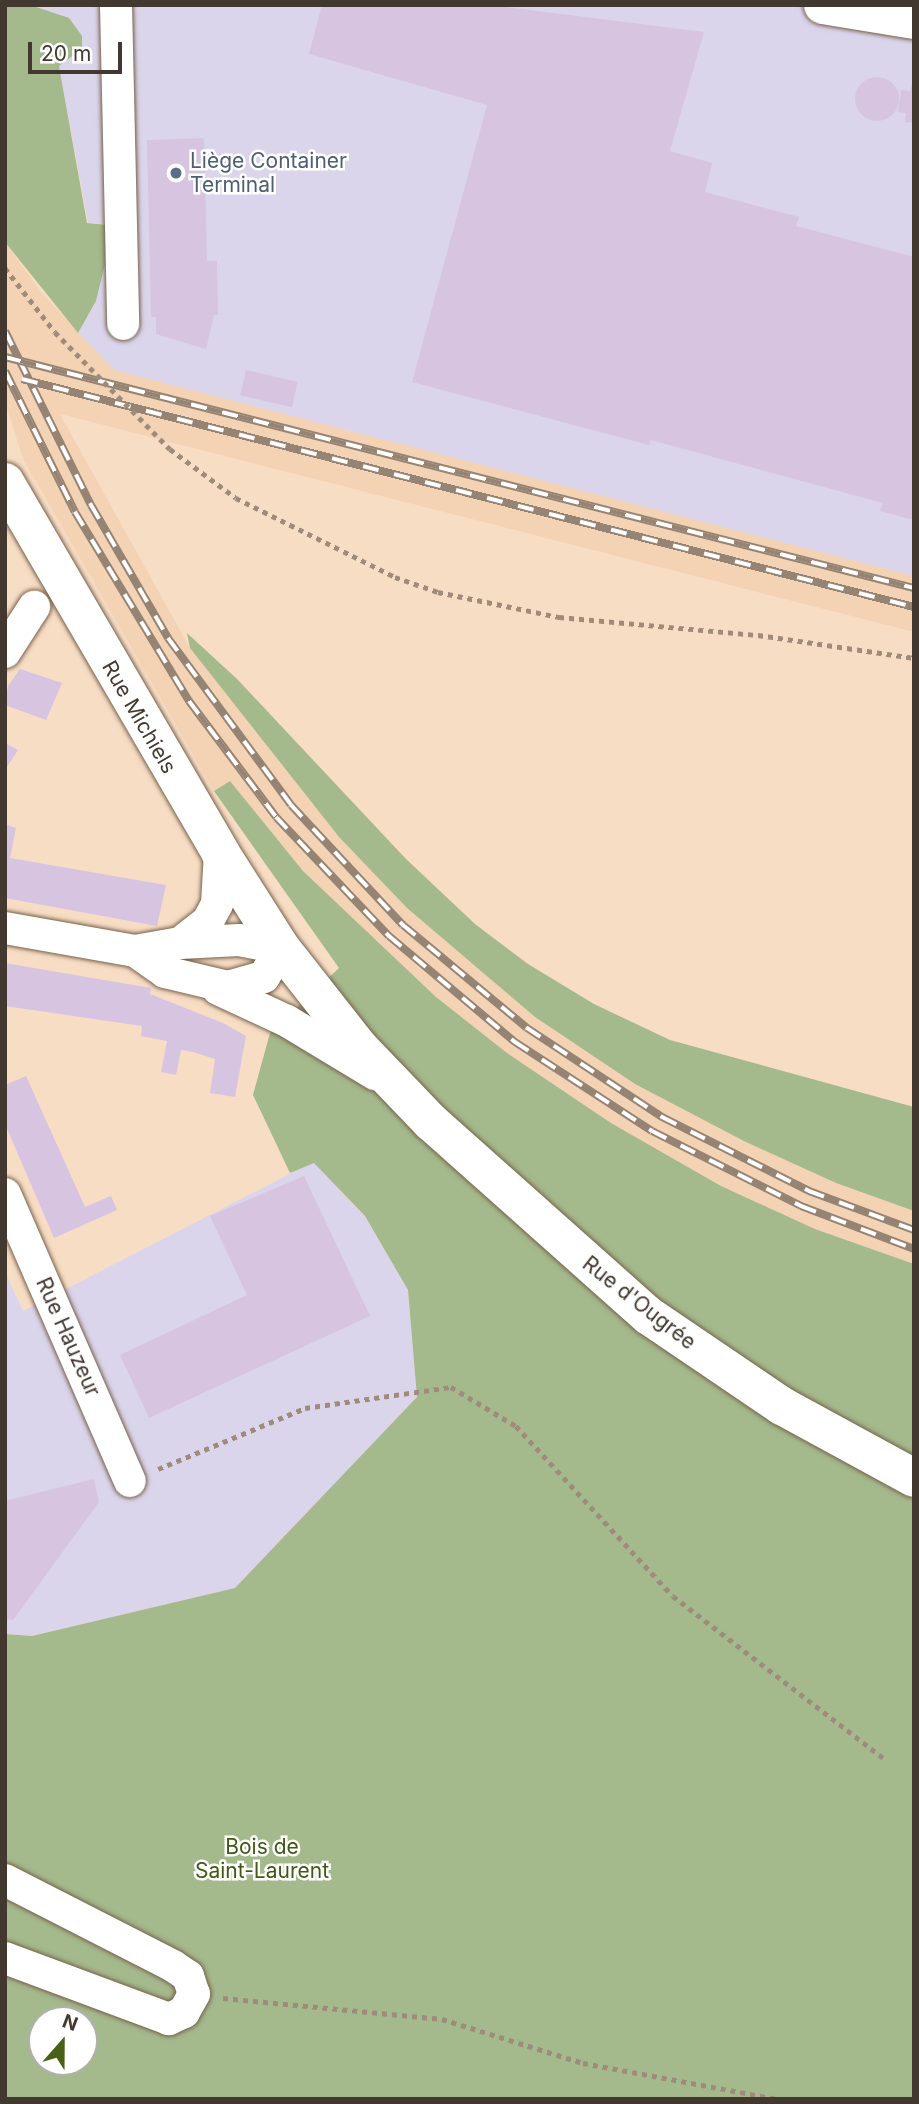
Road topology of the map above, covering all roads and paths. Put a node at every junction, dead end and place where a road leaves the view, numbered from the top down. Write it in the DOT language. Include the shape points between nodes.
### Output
graph roads {
  1 [pos="116,5"];
  2 [pos="823,5"];
  3 [pos="914,20"];
  4 [pos="5,268"];
  5 [pos="123,324"];
  6 [pos="5,482"];
  7 [pos="34,607"];
  8 [pos="5,652"];
  9 [pos="914,659"];
  10 [pos="220,852"];
  11 [pos="5,928"];
  12 [pos="180,943"];
  13 [pos="281,948"];
  14 [pos="135,951"];
  15 [pos="204,984"];
  16 [pos="395,1086"];
  17 [pos="5,1194"];
  18 [pos="914,1478"];
  19 [pos="130,1481"];
  20 [pos="885,1759"];
  21 [pos="5,1880"];
  22 [pos="5,1958"];
  23 [pos="194,1994"];
  24 [pos="778,2099"];
  1 -- 5 [label="street"];
  2 -- 3 [label="main road"];
  4 -- 9 [label="path, bridge" via="55,332 170,449 236,498 384,572 438,592 559,617 758,635"];
  6 -- 10 [label="main road, Rue Michiels"];
  7 -- 8 [label="street"];
  10 -- 12 [label="street, Rue d'Ougrée" via="217,904 208,922"];
  10 -- 13 [label="main road, Rue Michiels"];
  11 -- 14 [label="street, Rue d'Ougrée"];
  12 -- 13 [label="street, Rue d'Ougrée" via="239,940"];
  12 -- 14 [label="street, Rue d'Ougrée"];
  13 -- 15 [label="street, Rue d'Ougrée" via="264,977 251,984"];
  13 -- 16 [label="main road, Rue d'Ougrée"];
  14 -- 15 [label="street, Rue d'Ougrée" via="165,972"];
  15 -- 16 [label="street, Rue d'Ougrée" via="262,1008"];
  16 -- 18 [label="main road, Rue d'Ougrée" via="511,1196 649,1316 782,1406"];
  17 -- 19 [label="street, Rue Hauzeur"];
  19 -- 20 [label="path" via="305,1408 451,1387 516,1426 673,1596"];
  21 -- 23 [label="street" via="173,1966 188,1976"];
  22 -- 23 [label="street" via="169,2019 184,2012"];
  23 -- 24 [label="path" via="275,2006 442,2019 583,2063"];
}
